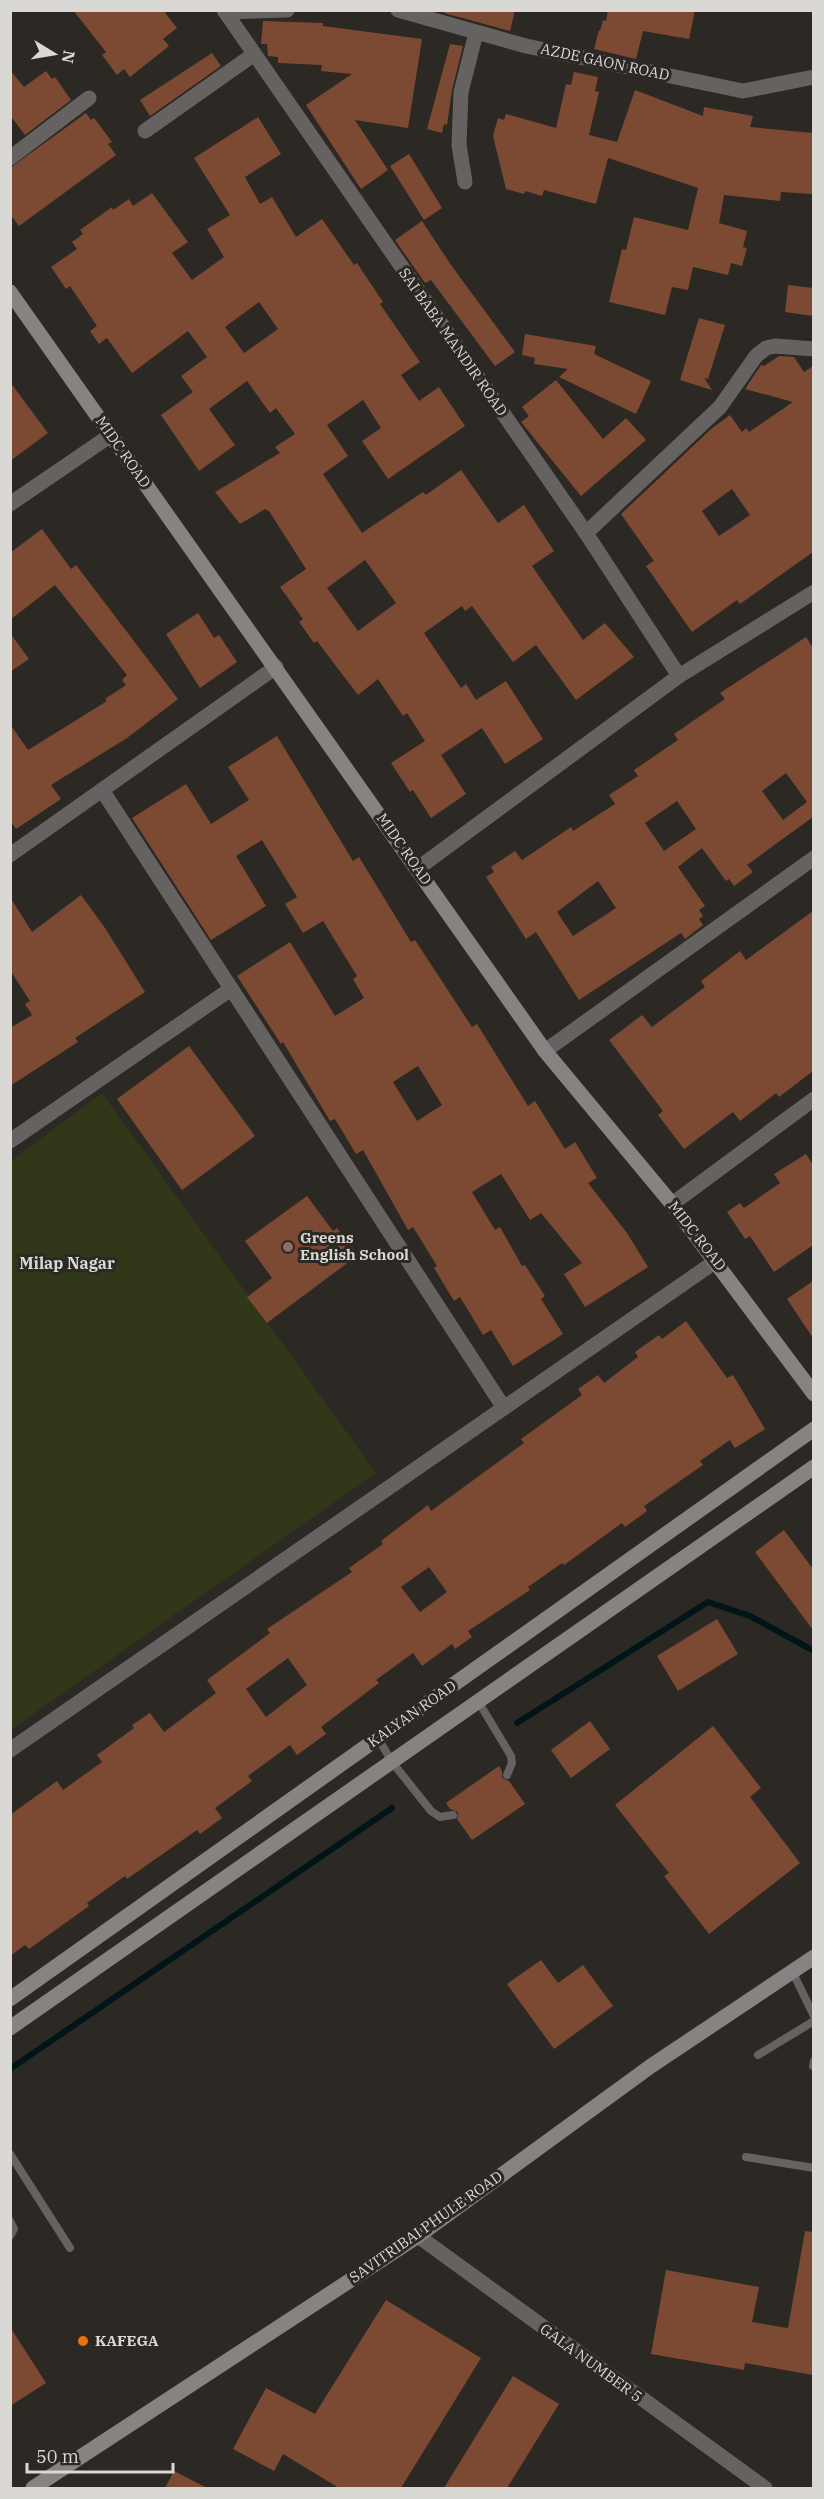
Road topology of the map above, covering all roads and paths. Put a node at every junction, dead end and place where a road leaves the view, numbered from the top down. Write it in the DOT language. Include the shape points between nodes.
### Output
graph roads {
  1 [pos="287,10"];
  2 [pos="398,10"];
  3 [pos="224,11"];
  4 [pos="476,33"];
  5 [pos="253,55"];
  6 [pos="813,77"];
  7 [pos="89,98"];
  8 [pos="145,131"];
  9 [pos="10,158"];
  10 [pos="465,182"];
  11 [pos="10,292"];
  12 [pos="813,350"];
  13 [pos="111,435"];
  14 [pos="10,504"];
  15 [pos="586,533"];
  16 [pos="813,592"];
  17 [pos="276,667"];
  18 [pos="679,676"];
  19 [pos="102,790"];
  20 [pos="10,855"];
  21 [pos="813,858"];
  22 [pos="417,869"];
  23 [pos="231,989"];
  24 [pos="545,1051"];
  25 [pos="813,1099"];
  26 [pos="10,1141"];
  27 [pos="672,1204"];
  28 [pos="716,1261"];
  29 [pos="813,1394"];
  30 [pos="504,1408"];
  31 [pos="813,1429"];
  32 [pos="813,1467"];
  33 [pos="478,1701"];
  34 [pos="378,1738"];
  35 [pos="10,1750"];
  36 [pos="392,1761"];
  37 [pos="507,1775"];
  38 [pos="453,1815"];
  39 [pos="813,1957"];
  40 [pos="792,1971"];
  41 [pos="10,1999"];
  42 [pos="813,2016"];
  43 [pos="813,2021"];
  44 [pos="10,2028"];
  45 [pos="758,2055"];
  46 [pos="10,2154"];
  47 [pos="746,2157"];
  48 [pos="813,2168"];
  49 [pos="10,2221"];
  50 [pos="10,2236"];
  51 [pos="418,2236"];
  52 [pos="70,2248"];
  53 [pos="33,2488"];
  54 [pos="765,2488"];
  1 -- 3 [label="street"];
  2 -- 4 [label="street, AZDE GAON ROAD"];
  3 -- 5 [label="street, SAI BABA MANDIR ROAD"];
  4 -- 6 [label="street, AZDE GAON ROAD" via="743,91"];
  4 -- 10 [label="street" via="461,92 459,145"];
  5 -- 8 [label="street"];
  5 -- 15 [label="street, SAI BABA MANDIR ROAD"];
  7 -- 9 [label="street"];
  11 -- 13 [label="street, MIDC ROAD"];
  12 -- 15 [label="street" via="775,346 756,356 720,407"];
  13 -- 14 [label="street"];
  13 -- 17 [label="street, MIDC ROAD"];
  15 -- 18 [label="street, SAI BABA MANDIR ROAD"];
  16 -- 18 [label="street"];
  17 -- 19 [label="street"];
  17 -- 22 [label="street, MIDC ROAD"];
  18 -- 22 [label="street"];
  19 -- 20 [label="street"];
  19 -- 23 [label="street"];
  21 -- 24 [label="street"];
  22 -- 24 [label="street, MIDC ROAD"];
  23 -- 26 [label="street"];
  23 -- 30 [label="street"];
  24 -- 27 [label="street, MIDC ROAD"];
  25 -- 27 [label="street"];
  27 -- 28 [label="street, MIDC ROAD"];
  28 -- 29 [label="street, MIDC ROAD"];
  28 -- 30 [label="street"];
  30 -- 35 [label="street"];
  31 -- 34 [label="street, KALYAN ROAD"];
  32 -- 33 [label="street, KALYAN ROAD"];
  33 -- 36 [label="street, KALYAN ROAD"];
  33 -- 37 [label="lane" via="511,1756"];
  34 -- 36 [label="lane"];
  34 -- 41 [label="street, KALYAN ROAD"];
  36 -- 38 [label="lane" via="431,1811 440,1817"];
  36 -- 44 [label="street, KALYAN ROAD"];
  39 -- 40 [label="street, SAVITRIBAI PHULE ROAD"];
  40 -- 42 [label="lane"];
  40 -- 51 [label="street, SAVITRIBAI PHULE ROAD" via="651,2066"];
  43 -- 45 [label="lane"];
  46 -- 52 [label="lane"];
  47 -- 48 [label="lane"];
  49 -- 50 [label="lane" via="14,2229"];
  51 -- 53 [label="street, SAVITRIBAI PHULE ROAD"];
  51 -- 54 [label="street, GALA NUMBER 5"];
}
